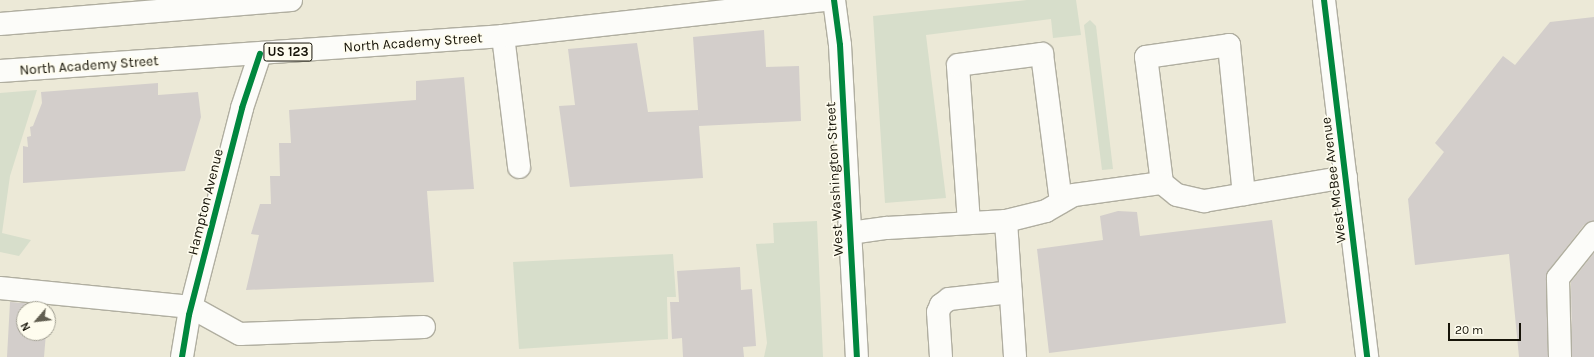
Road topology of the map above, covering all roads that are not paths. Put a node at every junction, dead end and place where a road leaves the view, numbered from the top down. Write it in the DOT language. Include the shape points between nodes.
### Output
graph roads {
  1 [pos="291,0"];
  2 [pos="824,0"];
  3 [pos="834,0"];
  4 [pos="1324,0"];
  5 [pos="0,24"];
  6 [pos="502,36"];
  7 [pos="260,54"];
  8 [pos="0,72"];
  9 [pos="519,167"];
  10 [pos="1346,177"];
  11 [pos="1162,183"];
  12 [pos="1244,194"];
  13 [pos="1061,202"];
  14 [pos="1006,221"];
  15 [pos="969,223"];
  16 [pos="850,233"];
  17 [pos="1594,234"];
  18 [pos="0,288"];
  19 [pos="1010,292"];
  20 [pos="191,307"];
  21 [pos="424,327"];
  22 [pos="182,357"];
  23 [pos="857,357"];
  24 [pos="941,357"];
  25 [pos="1015,357"];
  26 [pos="1367,357"];
  27 [pos="1560,357"];
  1 -- 5 [label="main road"];
  2 -- 6 [label="main road, North Academy Street / US 123"];
  3 -- 16 [label="main road, West Washington Street" via="840,45"];
  4 -- 10 [label="main road, West McBee Avenue"];
  6 -- 7 [label="main road, North Academy Street / US 123"];
  6 -- 9 [label="main road"];
  7 -- 8 [label="main road, North Academy Street / US 123"];
  7 -- 20 [label="main road, Hampton Avenue" via="242,108"];
  10 -- 12 [label="main road"];
  10 -- 26 [label="main road, West McBee Avenue"];
  11 -- 12 [label="main road" via="1177,195 1204,201"];
  11 -- 12 [label="main road" via="1146,57 1229,45"];
  11 -- 13 [label="main road" via="1074,194"];
  13 -- 14 [label="main road" via="1046,211"];
  13 -- 15 [label="main road" via="1042,54 958,65"];
  14 -- 15 [label="main road"];
  14 -- 19 [label="main road"];
  15 -- 16 [label="main road"];
  16 -- 23 [label="main road, West Washington Street"];
  17 -- 27 [label="main road" via="1558,278"];
  18 -- 20 [label="main road"];
  19 -- 24 [label="main road" via="949,299 942,305 938,312"];
  19 -- 25 [label="main road"];
  20 -- 21 [label="main road" via="240,334"];
  20 -- 22 [label="main road, Hampton Avenue"];
}
